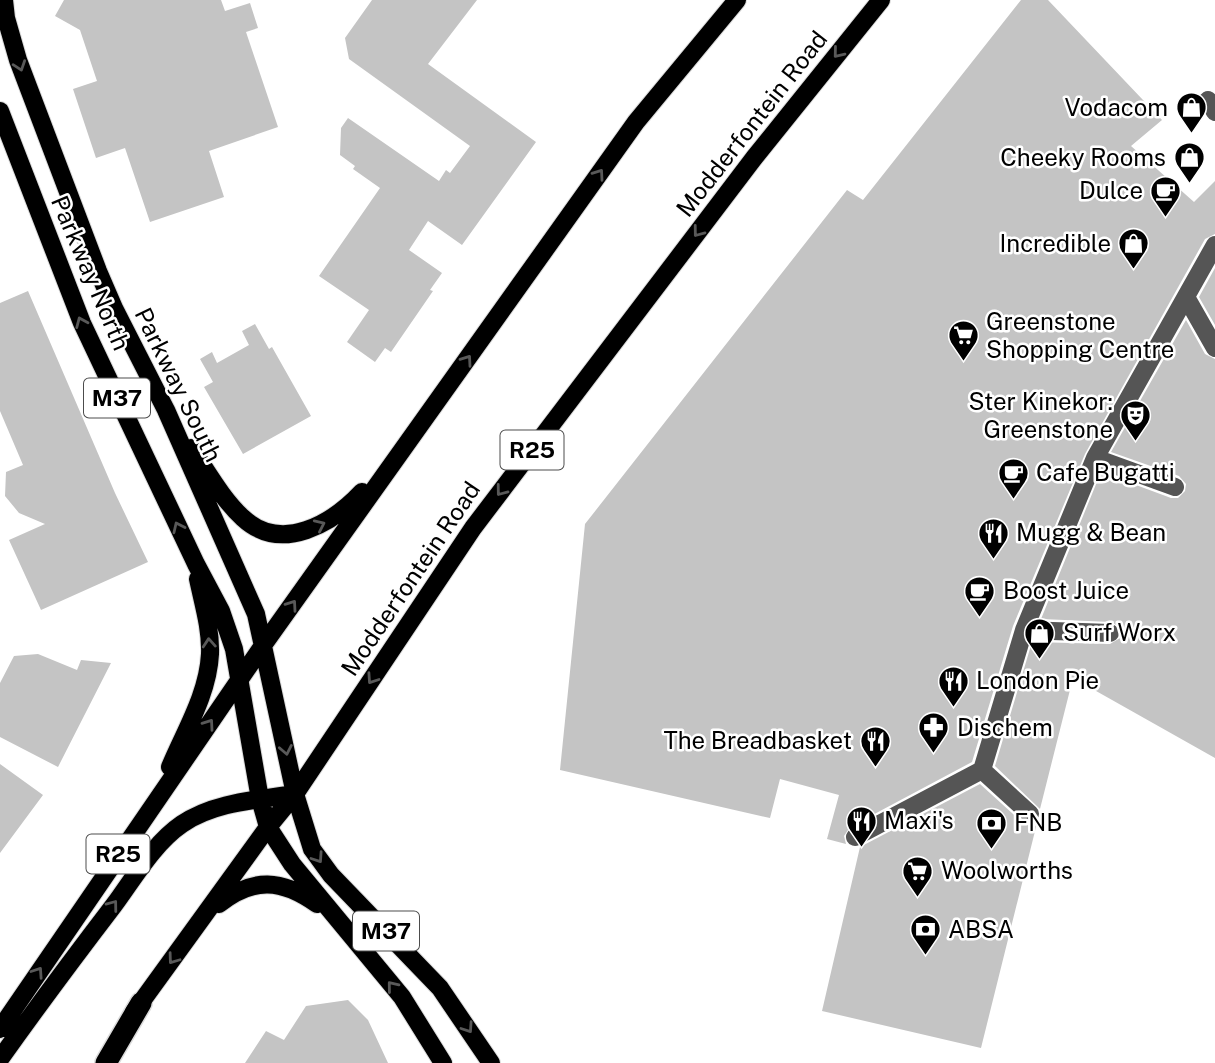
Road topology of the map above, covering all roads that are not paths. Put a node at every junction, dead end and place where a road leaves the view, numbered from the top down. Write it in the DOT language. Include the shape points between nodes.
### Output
graph roads {
  1 [pos="4,0"];
  2 [pos="737,0"];
  3 [pos="881,0"];
  4 [pos="0,111"];
  5 [pos="1215,245"];
  6 [pos="1186,297"];
  7 [pos="1215,348"];
  8 [pos="450,383"];
  9 [pos="166,410"];
  10 [pos="1095,457"];
  11 [pos="1175,487"];
  12 [pos="196,564"];
  13 [pos="1024,629"];
  14 [pos="1110,633"];
  15 [pos="264,645"];
  16 [pos="239,681"];
  17 [pos="982,770"];
  18 [pos="295,794"];
  19 [pos="157,799"];
  20 [pos="260,799"];
  21 [pos="1030,814"];
  22 [pos="268,827"];
  23 [pos="855,837"];
  24 [pos="205,915"];
  25 [pos="337,918"];
  26 [pos="141,1003"];
  27 [pos="0,1029"];
  28 [pos="0,1059"];
  29 [pos="97,1063"];
  30 [pos="106,1063"];
  31 [pos="443,1063"];
  32 [pos="491,1063"];
  1 -- 9 [label="main road, Parkway South / M37, one-way" via="18,61 97,271"];
  8 -- 2 [label="main road, R25, one-way" via="636,122"];
  3 -- 18 [label="main road, Modderfontein Road / R25, one-way" via="754,158 473,528"];
  12 -- 4 [label="main road, Parkway North / M37, one-way" via="82,323"];
  5 -- 6 [label="street"];
  6 -- 7 [label="street"];
  6 -- 10 [label="street"];
  9 -- 8 [label="main road, one-way" via="245,521 265,531 297,533 321,526 349,506"];
  15 -- 8 [label="main road, R25, one-way"];
  9 -- 15 [label="main road, Parkway South / M37" via="250,599"];
  10 -- 11 [label="street"];
  10 -- 13 [label="street"];
  12 -- 16 [label="main road, Parkway North / M37" via="221,611"];
  19 -- 12 [label="main road, one-way" via="208,673 209,636"];
  13 -- 14 [label="street"];
  13 -- 17 [label="street"];
  15 -- 16 [label="main road, R25"];
  15 -- 18 [label="main road, Parkway South / M37, one-way"];
  19 -- 16 [label="main road, R25, one-way"];
  16 -- 20 [label="main road, M37"];
  17 -- 21 [label="street"];
  17 -- 23 [label="street"];
  18 -- 20 [label="main road"];
  18 -- 22 [label="main road, Modderfontein Road / R25"];
  18 -- 32 [label="main road, M37, one-way" via="312,849 322,864 440,988"];
  27 -- 19 [label="main road, R25, one-way"];
  20 -- 22 [label="main road, M37"];
  28 -- 20 [label="main road, one-way" via="170,834 183,823 220,807"];
  22 -- 24 [label="main road, Modderfontein Road / R25"];
  22 -- 25 [label="main road, M37"];
  24 -- 25 [label="main road" via="236,891 261,884 302,893"];
  24 -- 26 [label="main road, Modderfontein Road / R25, one-way"];
  31 -- 25 [label="main road, M37, one-way" via="402,997"];
  26 -- 29 [label="main road, Modderfontein Road / R25"];
  26 -- 30 [label="highway"];
}
